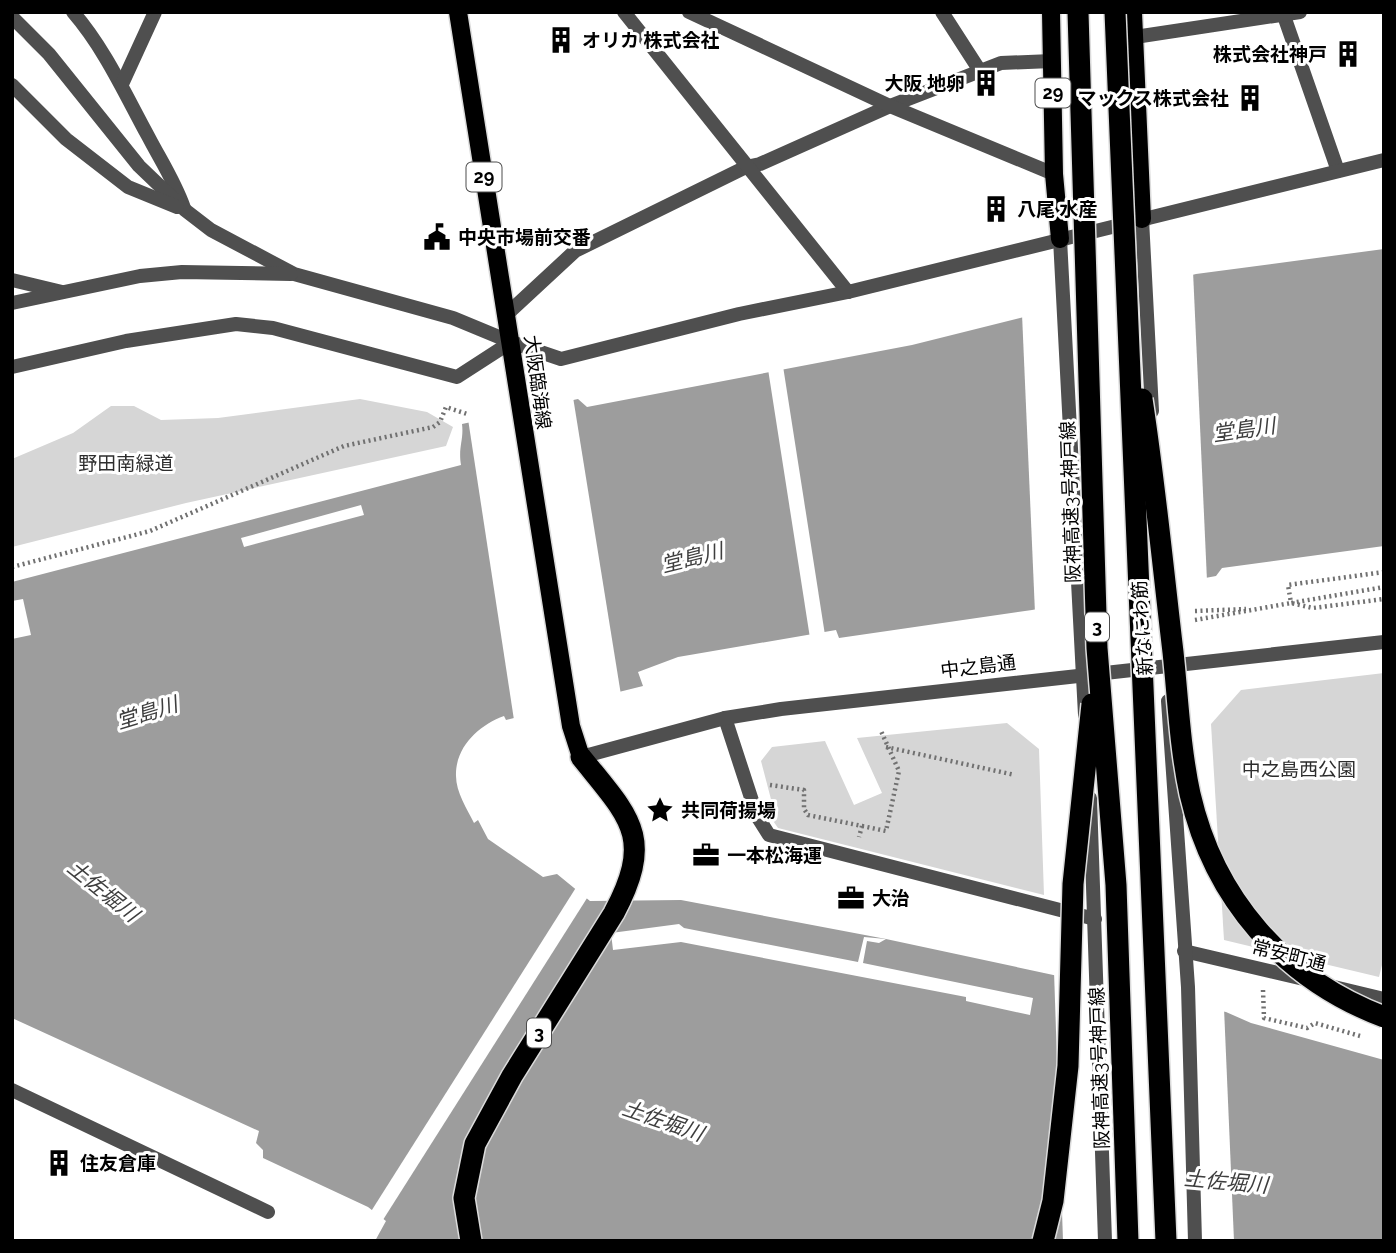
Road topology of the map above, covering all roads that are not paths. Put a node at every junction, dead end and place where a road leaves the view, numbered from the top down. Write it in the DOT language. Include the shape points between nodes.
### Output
graph roads {
  1 [pos="73,12"];
  2 [pos="155,12"];
  3 [pos="458,12"];
  4 [pos="624,12"];
  5 [pos="690,12"];
  6 [pos="942,12"];
  7 [pos="1051,12"];
  8 [pos="1078,12"];
  9 [pos="1115,12"];
  10 [pos="1133,12"];
  11 [pos="1300,12"];
  12 [pos="1284,16"];
  13 [pos="12,18"];
  14 [pos="1219,19"];
  15 [pos="1135,37"];
  16 [pos="1052,61"];
  17 [pos="980,71"];
  18 [pos="122,84"];
  19 [pos="12,85"];
  20 [pos="890,106"];
  21 [pos="1384,160"];
  22 [pos="746,167"];
  23 [pos="1338,171"];
  24 [pos="1054,174"];
  25 [pos="185,211"];
  26 [pos="1143,219"];
  27 [pos="1060,239"];
  28 [pos="295,274"];
  29 [pos="12,280"];
  30 [pos="848,292"];
  31 [pos="66,293"];
  32 [pos="1128,300"];
  33 [pos="12,303"];
  34 [pos="507,314"];
  35 [pos="511,342"];
  36 [pos="12,367"];
  37 [pos="1384,642"];
  38 [pos="1097,648"];
  39 [pos="1165,667"];
  40 [pos="1082,675"];
  41 [pos="725,718"];
  42 [pos="582,757"];
  43 [pos="1095,919"];
  44 [pos="1184,951"];
  45 [pos="1384,999"];
  46 [pos="1384,1017"];
  47 [pos="12,1090"];
  48 [pos="268,1212"];
  49 [pos="471,1241"];
  50 [pos="1043,1241"];
  51 [pos="1105,1241"];
  52 [pos="1128,1241"];
  53 [pos="1166,1241"];
  54 [pos="1195,1241"];
  1 -- 18 [label="street"];
  2 -- 18 [label="street"];
  3 -- 34 [label="main road, 大阪臨海線 / 29"];
  4 -- 22 [label="street"];
  5 -- 20 [label="street"];
  6 -- 17 [label="street"];
  7 -- 16 [label="main road, 29"];
  8 -- 38 [label="highway, 阪神高速3号神戸線 / 3, bridge"];
  9 -- 32 [label="highway, bridge"];
  10 -- 15 [label="main road, 新なにわ筋"];
  11 -- 12 [label="street"];
  12 -- 14 [label="street"];
  12 -- 23 [label="street"];
  13 -- 25 [label="street" via="49,54 121,146"];
  14 -- 15 [label="street"];
  15 -- 26 [label="main road, 新なにわ筋"];
  16 -- 17 [label="street" via="1001,63"];
  16 -- 24 [label="main road, 29"];
  17 -- 20 [label="street"];
  18 -- 25 [label="street" via="174,178"];
  19 -- 25 [label="street" via="66,139 128,187"];
  20 -- 22 [label="street"];
  20 -- 24 [label="street"];
  21 -- 23 [label="street"];
  22 -- 30 [label="street"];
  22 -- 34 [label="street" via="575,250"];
  23 -- 26 [label="street"];
  24 -- 27 [label="main road, 29"];
  25 -- 28 [label="street" via="211,230"];
  26 -- 27 [label="street"];
  26 -- 39 [label="street, 新なにわ筋, bridge"];
  27 -- 30 [label="street"];
  27 -- 40 [label="street, 29"];
  28 -- 31 [label="street" via="182,272 140,276"];
  28 -- 35 [label="street" via="453,318"];
  29 -- 31 [label="street"];
  30 -- 35 [label="street" via="561,359"];
  31 -- 33 [label="street"];
  32 -- 46 [label="highway, bridge" via="1186,773 1206,844 1225,887 1267,943 1326,989"];
  32 -- 53 [label="highway, bridge"];
  34 -- 35 [label="main road, 大阪臨海線 / 29"];
  35 -- 36 [label="street" via="457,377 274,328 236,324 139,338"];
  35 -- 42 [label="main road, 大阪臨海線 / 29" via="571,726"];
  37 -- 39 [label="street, 中之島通"];
  38 -- 50 [label="highway, 3, bridge" via="1073,884 1068,1066 1053,1201"];
  38 -- 52 [label="highway, 阪神高速3号神戸線 / 3, bridge" via="1116,885"];
  39 -- 40 [label="street, 中之島通"];
  39 -- 44 [label="street, 新なにわ筋"];
  40 -- 41 [label="street, 中之島通"];
  40 -- 43 [label="street"];
  41 -- 42 [label="street, 中之島通"];
  41 -- 43 [label="street" via="757,817 769,835"];
  42 -- 49 [label="highway, 3" via="628,816 634,831 633,866 628,887 475,1144 464,1198"];
  43 -- 51 [label="street"];
  44 -- 45 [label="street, 常安町通"];
  44 -- 54 [label="street, 新なにわ筋"];
  47 -- 48 [label="street"];
}
